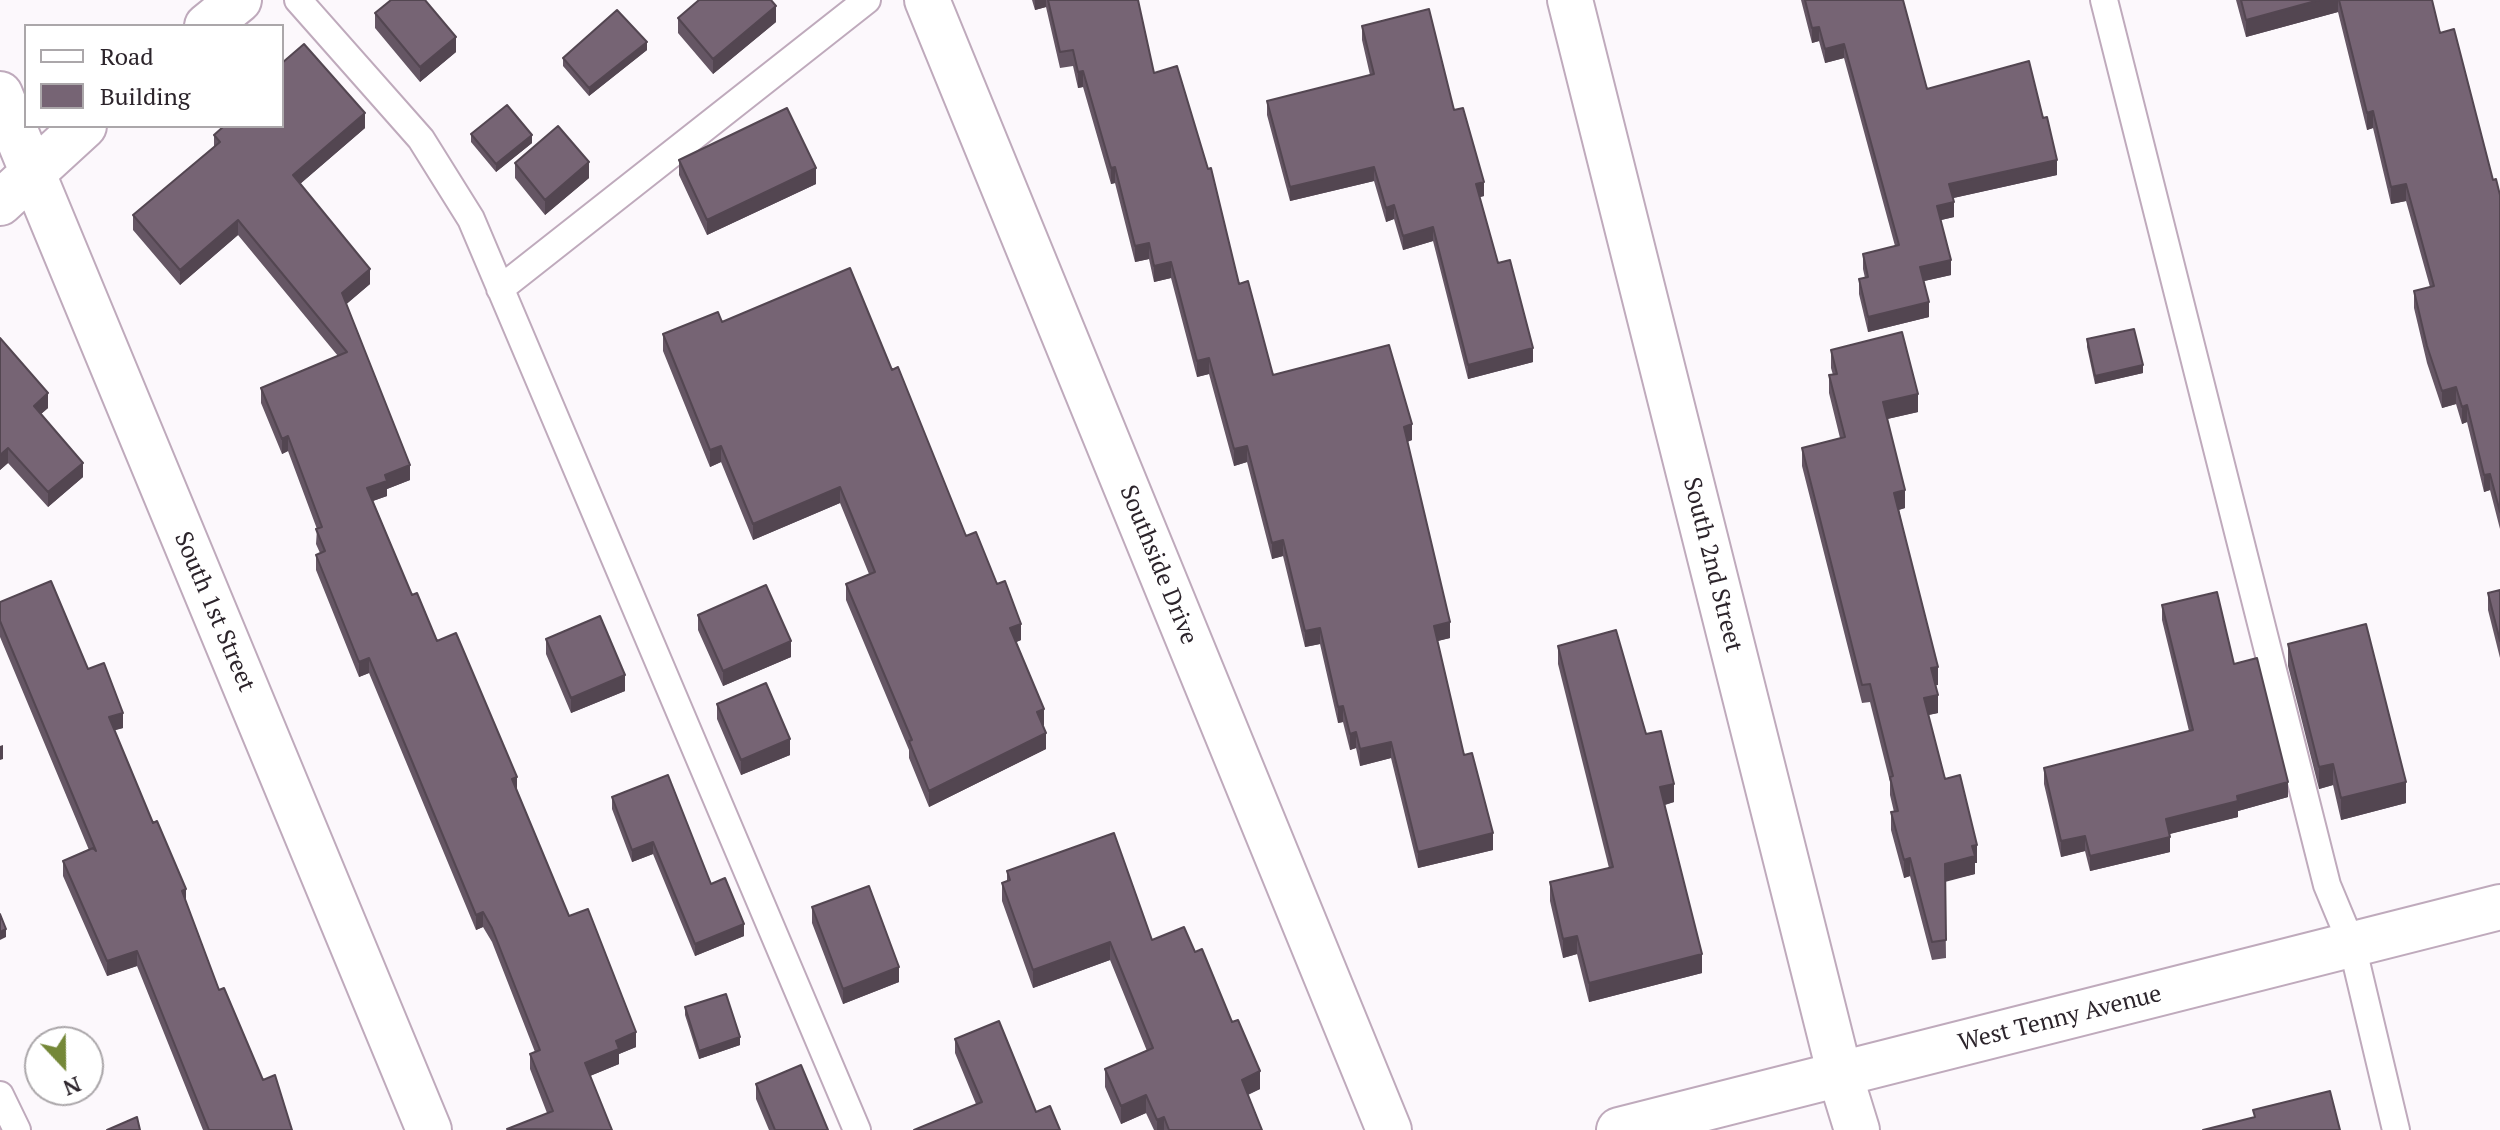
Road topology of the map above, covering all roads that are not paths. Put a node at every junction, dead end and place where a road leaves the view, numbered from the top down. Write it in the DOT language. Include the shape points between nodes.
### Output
graph roads {
  1 [pos="239,0"];
  2 [pos="298,0"];
  3 [pos="867,0"];
  4 [pos="927,0"];
  5 [pos="1570,0"];
  6 [pos="2104,0"];
  7 [pos="209,24"];
  8 [pos="0,94"];
  9 [pos="82,128"];
  10 [pos="33,175"];
  11 [pos="0,203"];
  12 [pos="500,289"];
  13 [pos="2500,909"];
  14 [pos="2352,945"];
  15 [pos="1840,1075"];
  16 [pos="0,1095"];
  17 [pos="17,1130"];
  18 [pos="429,1130"];
  19 [pos="857,1130"];
  20 [pos="1389,1130"];
  21 [pos="1619,1130"];
  22 [pos="1857,1130"];
  23 [pos="2396,1130"];
  1 -- 7 [label="street"];
  2 -- 12 [label="lane" via="421,139 471,219"];
  3 -- 12 [label="lane"];
  4 -- 20 [label="street, Southside Drive"];
  5 -- 15 [label="street, South 2nd Street"];
  6 -- 14 [label="lane" via="2327,885"];
  8 -- 10 [label="street, South 1st Street"];
  9 -- 10 [label="street"];
  10 -- 11 [label="street"];
  10 -- 18 [label="street, South 1st Street"];
  12 -- 19 [label="lane"];
  13 -- 14 [label="street, West Tenny Avenue"];
  14 -- 15 [label="street, West Tenny Avenue"];
  14 -- 23 [label="lane"];
  15 -- 21 [label="street, West Tenny Avenue"];
  15 -- 22 [label="street, South 2nd Street"];
  16 -- 17 [label="lane"];
}
